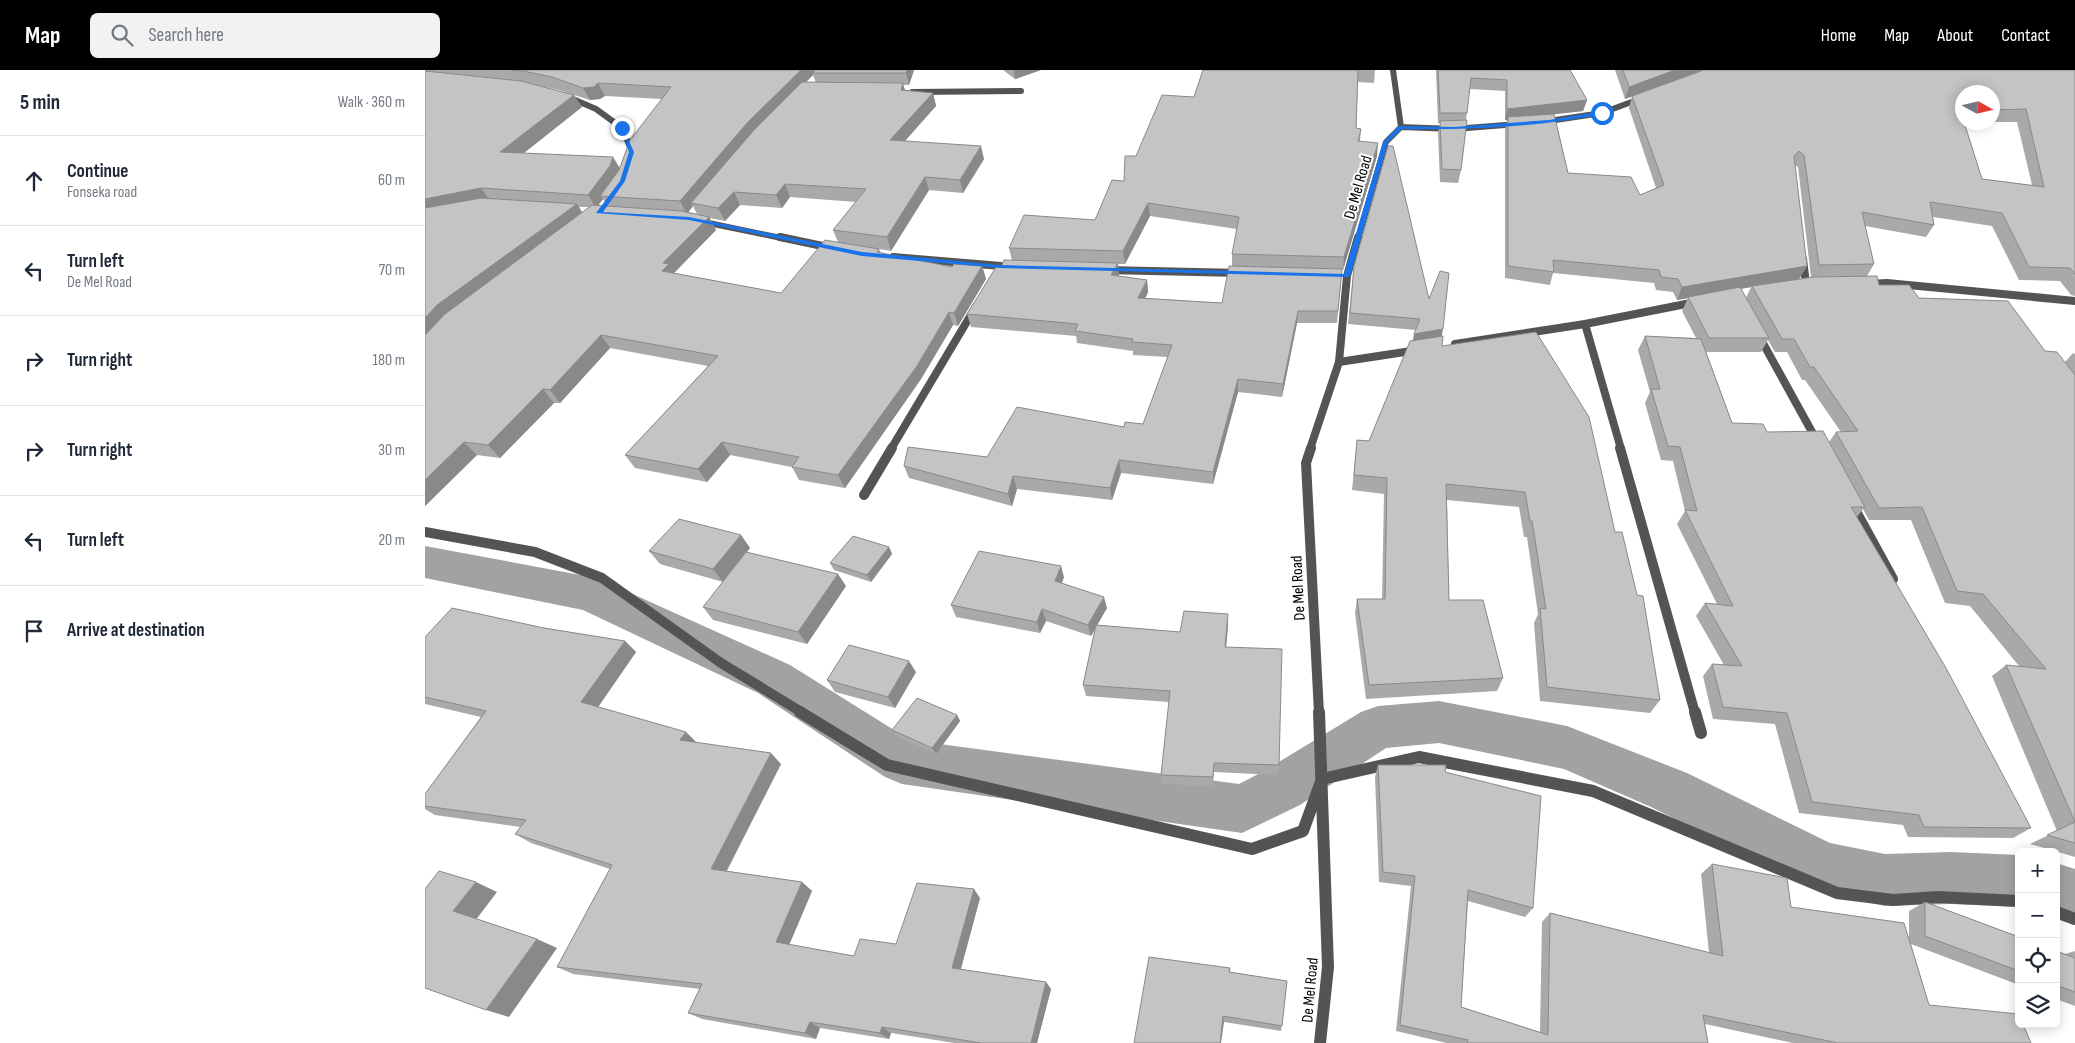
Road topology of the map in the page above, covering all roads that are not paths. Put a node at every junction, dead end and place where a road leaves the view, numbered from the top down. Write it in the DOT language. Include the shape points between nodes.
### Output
graph roads {
  1 [pos="1393,70"];
  2 [pos="1021,91"];
  3 [pos="904,92"];
  4 [pos="556,95"];
  5 [pos="1646,96"];
  6 [pos="1401,127"];
  7 [pos="627,166"];
  8 [pos="689,219"];
  9 [pos="843,250"];
  10 [pos="1803,255"];
  11 [pos="882,256"];
  12 [pos="1000,266"];
  13 [pos="1019,267"];
  14 [pos="1097,269"];
  15 [pos="1247,273"];
  16 [pos="995,275"];
  17 [pos="1815,284"];
  18 [pos="1860,284"];
  19 [pos="2000,295"];
  20 [pos="980,300"];
  21 [pos="1707,300"];
  22 [pos="2075,301"];
  23 [pos="2006,302"];
  24 [pos="1585,324"];
  25 [pos="1755,329"];
  26 [pos="1447,345"];
  27 [pos="1428,348"];
  28 [pos="1339,362"];
  29 [pos="1821,450"];
  30 [pos="1845,493"];
  31 [pos="863,495"];
  32 [pos="425,532"];
  33 [pos="1898,587"];
  34 [pos="1701,733"];
  35 [pos="1322,779"];
  36 [pos="2015,901"];
  37 [pos="2060,913"];
  38 [pos="2075,919"];
  39 [pos="1320,1043"];
  1 -- 6 [label="street"];
  2 -- 3 [label="street"];
  4 -- 7 [label="street" via="596,109 622,128 632,152"];
  5 -- 6 [label="street" via="1602,113 1549,121 1454,128"];
  6 -- 28 [label="street, De Mel Road" via="1386,142 1342,276"];
  8 -- 9 [label="street"];
  10 -- 17 [label="street" via="1801,285"];
  11 -- 12 [label="street"];
  12 -- 13 [label="street"];
  12 -- 16 [label="street"];
  14 -- 15 [label="street"];
  18 -- 19 [label="street" via="1887,283"];
  19 -- 22 [label="street"];
  19 -- 23 [label="street"];
  20 -- 31 [label="street"];
  21 -- 24 [label="street"];
  24 -- 26 [label="street"];
  24 -- 34 [label="street"];
  25 -- 29 [label="street"];
  27 -- 28 [label="street"];
  28 -- 35 [label="street, De Mel Road" via="1306,463"];
  30 -- 33 [label="street"];
  32 -- 35 [label="street" via="535,552 602,578 721,663 887,765 1252,849 1303,831"];
  35 -- 36 [label="street" via="1419,757 1593,792 1837,893 1893,900 1939,897"];
  35 -- 39 [label="street, De Mel Road" via="1328,968"];
  37 -- 38 [label="street"];
}
